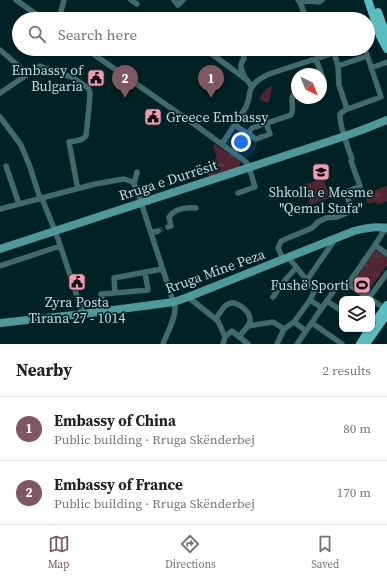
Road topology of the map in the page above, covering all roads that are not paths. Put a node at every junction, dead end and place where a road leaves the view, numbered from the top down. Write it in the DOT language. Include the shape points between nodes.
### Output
graph roads {
  1 [pos="16,0"];
  2 [pos="64,0"];
  3 [pos="131,0"];
  4 [pos="174,0"];
  5 [pos="183,0"];
  6 [pos="322,0"];
  7 [pos="368,0"];
  8 [pos="374,0"];
  9 [pos="299,1"];
  10 [pos="137,4"];
  11 [pos="33,12"];
  12 [pos="61,12"];
  13 [pos="303,12"];
  14 [pos="372,12"];
  15 [pos="375,21"];
  16 [pos="387,37"];
  17 [pos="387,49"];
  18 [pos="0,50"];
  19 [pos="96,56"];
  20 [pos="215,56"];
  21 [pos="243,56"];
  22 [pos="324,56"];
  23 [pos="335,56"];
  24 [pos="367,56"];
  25 [pos="318,58"];
  26 [pos="387,62"];
  27 [pos="338,66"];
  28 [pos="321,68"];
  29 [pos="371,68"];
  30 [pos="28,74"];
  31 [pos="245,78"];
  32 [pos="252,87"];
  33 [pos="0,93"];
  34 [pos="292,104"];
  35 [pos="347,109"];
  36 [pos="0,116"];
  37 [pos="387,120"];
  38 [pos="266,123"];
  39 [pos="235,125"];
  40 [pos="248,134"];
  41 [pos="345,136"];
  42 [pos="222,144"];
  43 [pos="6,166"];
  44 [pos="249,167"];
  45 [pos="138,172"];
  46 [pos="134,184"];
  47 [pos="79,188"];
  48 [pos="238,193"];
  49 [pos="42,198"];
  50 [pos="141,203"];
  51 [pos="19,204"];
  52 [pos="196,208"];
  53 [pos="0,209"];
  54 [pos="168,227"];
  55 [pos="386,227"];
  56 [pos="55,231"];
  57 [pos="158,231"];
  58 [pos="151,233"];
  59 [pos="336,238"];
  60 [pos="375,245"];
  61 [pos="60,246"];
  62 [pos="0,249"];
  63 [pos="387,254"];
  64 [pos="285,258"];
  65 [pos="0,266"];
  66 [pos="296,268"];
  67 [pos="162,269"];
  68 [pos="146,272"];
  69 [pos="387,273"];
  70 [pos="307,280"];
  71 [pos="348,284"];
  72 [pos="115,292"];
  73 [pos="366,296"];
  74 [pos="373,296"];
  75 [pos="188,297"];
  76 [pos="273,297"];
  77 [pos="310,300"];
  78 [pos="327,301"];
  79 [pos="174,302"];
  80 [pos="375,302"];
  81 [pos="322,308"];
  82 [pos="339,309"];
  83 [pos="386,309"];
  84 [pos="103,311"];
  85 [pos="83,314"];
  86 [pos="216,318"];
  87 [pos="294,322"];
  88 [pos="312,323"];
  89 [pos="375,323"];
  90 [pos="0,324"];
  91 [pos="248,326"];
  92 [pos="284,329"];
  93 [pos="306,331"];
  94 [pos="368,332"];
  95 [pos="239,336"];
  96 [pos="224,337"];
  97 [pos="163,344"];
  98 [pos="223,344"];
  99 [pos="248,344"];
  100 [pos="278,344"];
  101 [pos="297,344"];
  102 [pos="342,344"];
  103 [pos="360,344"];
  104 [pos="366,344"];
  1 -- 11 [label="street"];
  2 -- 12 [label="street"];
  3 -- 10 [label="street"];
  4 -- 5 [label="street" via="178,5"];
  6 -- 9 [label="street"];
  7 -- 14 [label="main road"];
  8 -- 16 [label="main road"];
  9 -- 13 [label="street"];
  15 -- 17 [label="main road"];
  18 -- 30 [label="street"];
  19 -- 42 [label="street"];
  20 -- 31 [label="street"];
  21 -- 31 [label="street" via="240,67"];
  22 -- 25 [label="street"];
  23 -- 27 [label="street"];
  24 -- 27 [label="street"];
  24 -- 29 [label="street"];
  25 -- 28 [label="street"];
  25 -- 32 [label="street" via="272,73 261,78"];
  26 -- 29 [label="street"];
  27 -- 35 [label="street" via="341,92"];
  29 -- 35 [label="street" via="381,97"];
  30 -- 33 [label="street"];
  30 -- 47 [label="street" via="40,66 72,77 89,90 86,136 81,140 69,142"];
  31 -- 32 [label="street"];
  32 -- 39 [label="street" via="249,101"];
  34 -- 38 [label="street" via="293,111 290,115"];
  35 -- 41 [label="street" via="340,114"];
  36 -- 49 [label="street" via="20,145"];
  37 -- 41 [label="main road, Rruga e Durrësit"];
  38 -- 40 [label="street" via="252,128"];
  38 -- 40 [label="street" via="270,134 256,139"];
  39 -- 40 [label="street"];
  39 -- 42 [label="street"];
  41 -- 44 [label="main road, Rruga e Durrësit"];
  41 -- 64 [label="street" via="360,186 346,192 352,211 321,220 312,228 283,239 278,248"];
  42 -- 44 [label="street"];
  43 -- 51 [label="street"];
  44 -- 48 [label="street" via="255,187"];
  44 -- 50 [label="main road, Rruga e Durrësit"];
  45 -- 46 [label="street"];
  46 -- 47 [label="street" via="124,179"];
  46 -- 50 [label="street"];
  47 -- 49 [label="street"];
  49 -- 51 [label="street"];
  49 -- 56 [label="street"];
  50 -- 56 [label="main road, Rruga e Durrësit"];
  50 -- 58 [label="street"];
  51 -- 53 [label="street"];
  52 -- 54 [label="street" via="184,208 173,212 169,216 171,226"];
  55 -- 59 [label="main road, Rruga Mine Peza" via="365,228"];
  55 -- 60 [label="street"];
  56 -- 61 [label="street"];
  56 -- 62 [label="main road, Rruga e Durrësit"];
  57 -- 58 [label="street"];
  58 -- 67 [label="street"];
  59 -- 64 [label="main road, Rruga Mine Peza"];
  59 -- 70 [label="street"];
  60 -- 63 [label="street"];
  60 -- 71 [label="street"];
  61 -- 65 [label="street"];
  61 -- 85 [label="street"];
  64 -- 66 [label="street"];
  64 -- 75 [label="main road, Rruga Mine Peza"];
  66 -- 70 [label="street"];
  66 -- 76 [label="street"];
  67 -- 68 [label="street"];
  67 -- 79 [label="street"];
  68 -- 72 [label="street" via="114,278"];
  68 -- 72 [label="street" via="148,290"];
  69 -- 74 [label="street"];
  70 -- 77 [label="street" via="313,289"];
  71 -- 73 [label="street"];
  71 -- 78 [label="street" via="337,286"];
  72 -- 84 [label="street" via="101,294"];
  75 -- 79 [label="main road, Rruga Mine Peza"];
  75 -- 86 [label="street"];
  77 -- 81 [label="street"];
  77 -- 87 [label="street"];
  78 -- 81 [label="street"];
  78 -- 82 [label="street"];
  79 -- 84 [label="main road, Rruga Mine Peza"];
  79 -- 97 [label="street" via="175,311"];
  80 -- 83 [label="street"];
  81 -- 88 [label="street"];
  83 -- 89 [label="main road"];
  83 -- 104 [label="main road"];
  84 -- 85 [label="main road, Rruga Mine Peza"];
  85 -- 90 [label="main road, Rruga Mine Peza"];
  86 -- 91 [label="street" via="227,304 236,303 246,310 250,320"];
  86 -- 96 [label="street"];
  87 -- 92 [label="street"];
  87 -- 93 [label="street"];
  88 -- 93 [label="street"];
  88 -- 102 [label="street"];
  91 -- 92 [label="street" via="273,322"];
  91 -- 95 [label="street"];
  92 -- 100 [label="street"];
  93 -- 101 [label="street"];
  94 -- 103 [label="main road"];
  95 -- 96 [label="street" via="232,331"];
  95 -- 99 [label="street"];
  96 -- 98 [label="street"];
}
